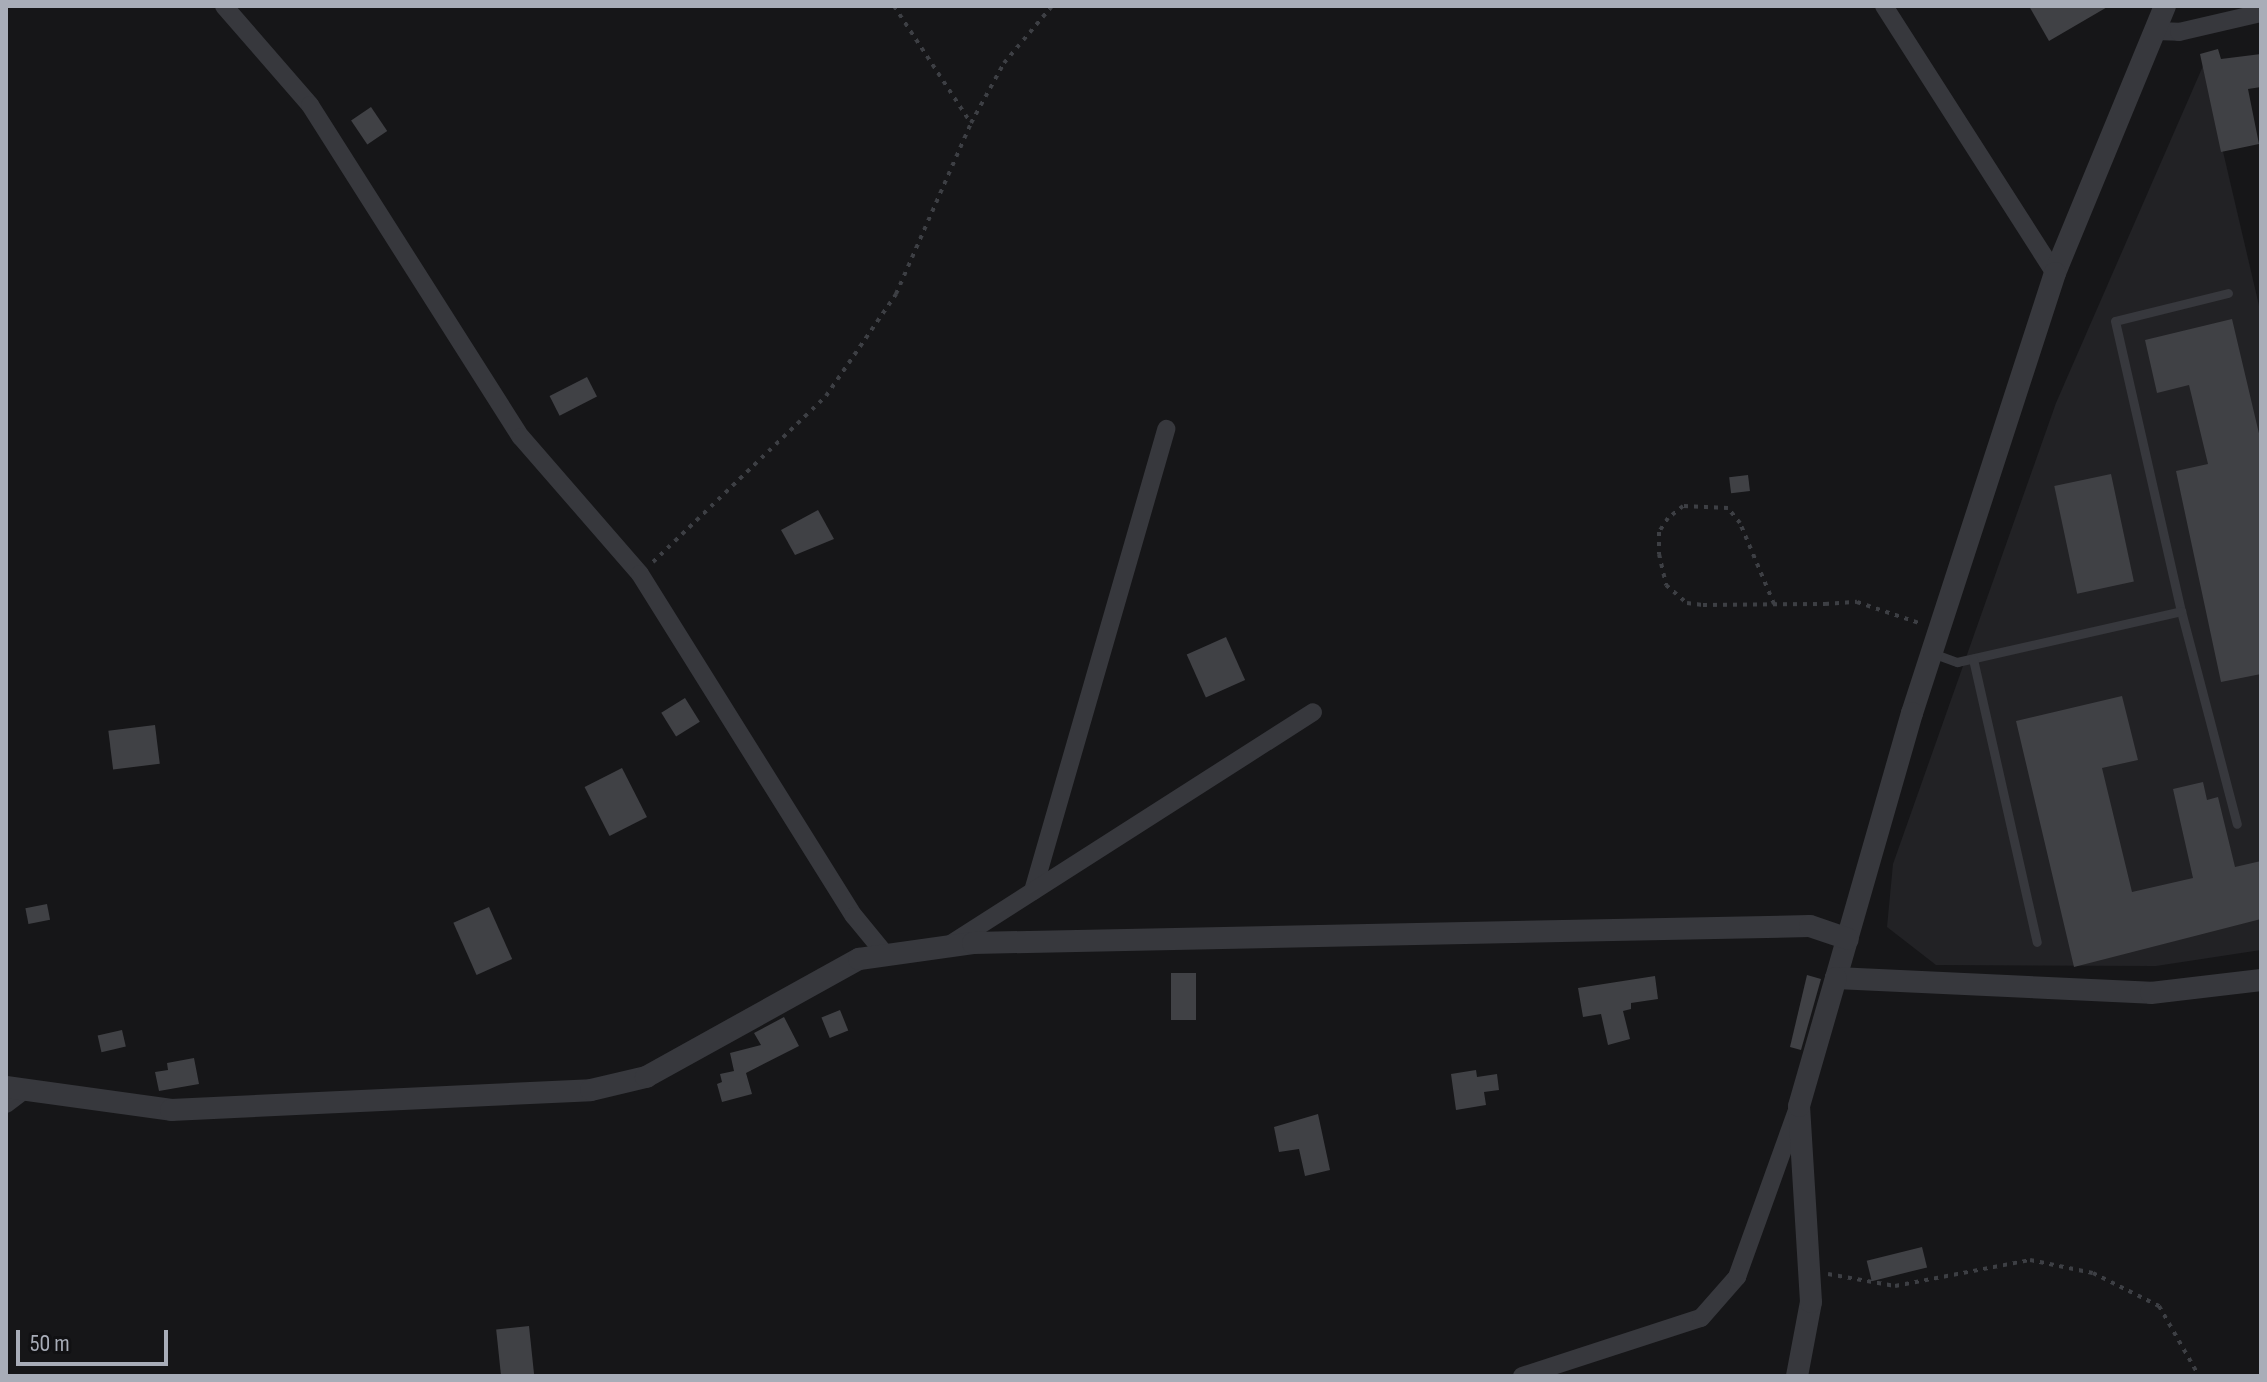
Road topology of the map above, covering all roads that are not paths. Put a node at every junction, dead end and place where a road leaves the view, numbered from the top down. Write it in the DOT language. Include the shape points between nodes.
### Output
graph roads {
  1 [pos="224,6"];
  2 [pos="1884,6"];
  3 [pos="2165,6"];
  4 [pos="2261,13"];
  5 [pos="2155,31"];
  6 [pos="2055,273"];
  7 [pos="2228,293"];
  8 [pos="1166,429"];
  9 [pos="2181,611"];
  10 [pos="1932,653"];
  11 [pos="1973,659"];
  12 [pos="1313,712"];
  13 [pos="2237,824"];
  14 [pos="1033,891"];
  15 [pos="1848,939"];
  16 [pos="2037,942"];
  17 [pos="947,947"];
  18 [pos="886,955"];
  19 [pos="1836,978"];
  20 [pos="2261,980"];
  21 [pos="12,1094"];
  22 [pos="1799,1106"];
  23 [pos="1522,1376"];
  24 [pos="1797,1376"];
  1 -- 18 [label="street" via="310,105 521,437 640,574 854,916"];
  2 -- 6 [label="street"];
  3 -- 5 [label="street"];
  4 -- 5 [label="street" via="2179,32"];
  5 -- 6 [label="street"];
  6 -- 10 [label="street"];
  7 -- 9 [label="lane" via="2115,321"];
  8 -- 14 [label="street"];
  9 -- 11 [label="lane"];
  9 -- 13 [label="lane"];
  10 -- 11 [label="lane" via="1957,662"];
  10 -- 15 [label="street"];
  11 -- 16 [label="lane"];
  12 -- 14 [label="street"];
  14 -- 17 [label="street"];
  15 -- 17 [label="street" via="1810,926"];
  15 -- 19 [label="street"];
  17 -- 18 [label="street"];
  18 -- 21 [label="street" via="859,959 646,1077 591,1090 171,1110"];
  19 -- 20 [label="street" via="2151,993"];
  19 -- 22 [label="street"];
  22 -- 23 [label="street" via="1737,1277 1701,1318"];
  22 -- 24 [label="street" via="1811,1302"];
}
